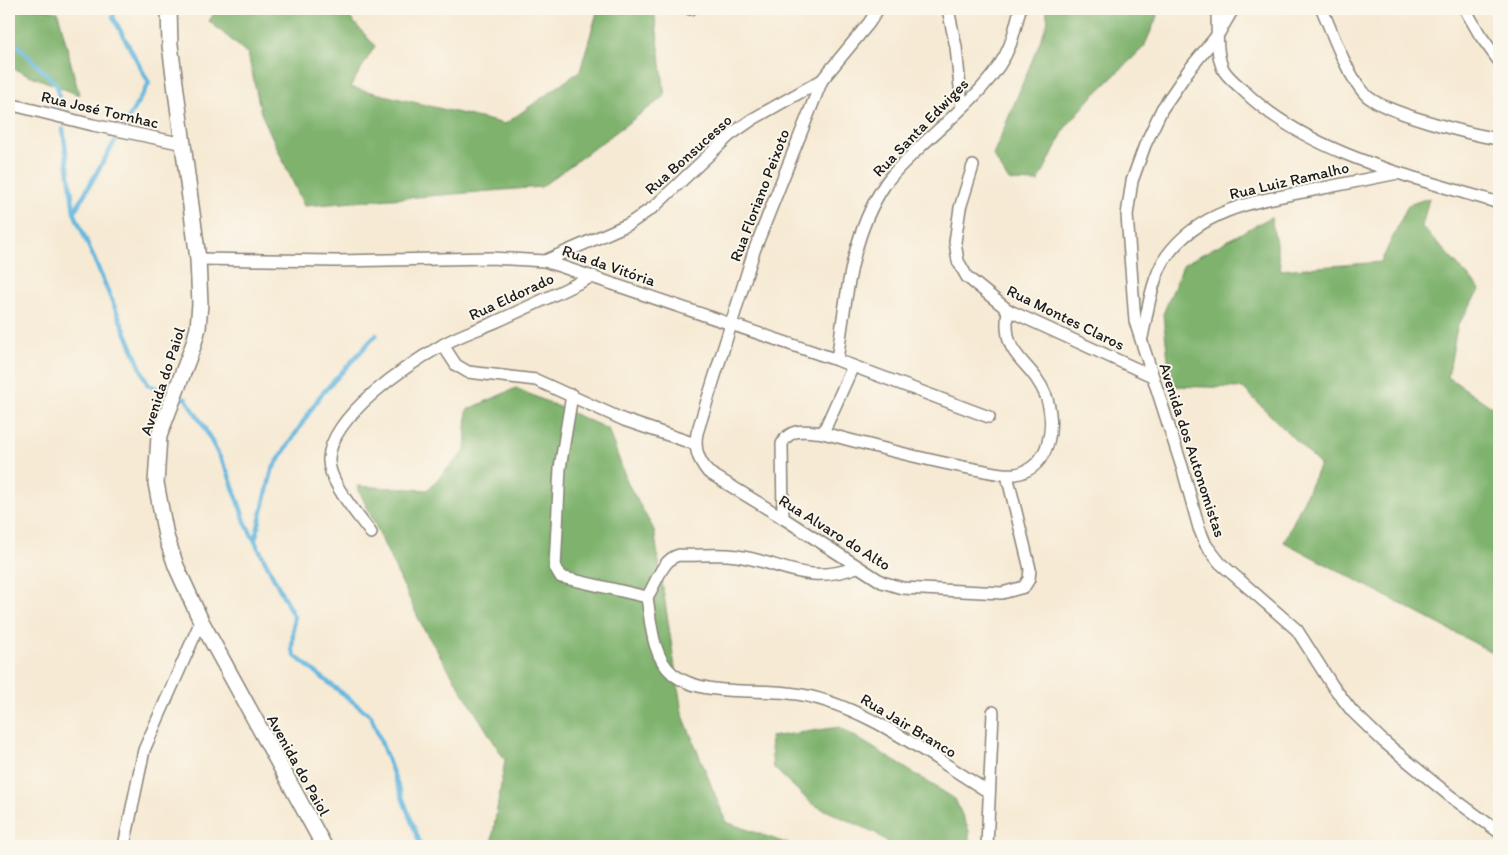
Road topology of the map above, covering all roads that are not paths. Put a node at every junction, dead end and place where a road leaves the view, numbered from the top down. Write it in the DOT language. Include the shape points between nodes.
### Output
graph roads {
  1 [pos="169,9"];
  2 [pos="878,9"];
  3 [pos="948,9"];
  4 [pos="1020,9"];
  5 [pos="1217,9"];
  6 [pos="1233,9"];
  7 [pos="1322,9"];
  8 [pos="1465,9"];
  9 [pos="1219,33"];
  10 [pos="1499,60"];
  11 [pos="822,80"];
  12 [pos="9,104"];
  13 [pos="962,107"];
  14 [pos="1499,139"];
  15 [pos="184,144"];
  16 [pos="973,166"];
  17 [pos="1400,173"];
  18 [pos="1499,203"];
  19 [pos="198,259"];
  20 [pos="546,261"];
  21 [pos="593,276"];
  22 [pos="1008,310"];
  23 [pos="730,324"];
  24 [pos="1142,337"];
  25 [pos="443,345"];
  26 [pos="837,360"];
  27 [pos="853,366"];
  28 [pos="1152,376"];
  29 [pos="572,395"];
  30 [pos="989,417"];
  31 [pos="823,433"];
  32 [pos="695,444"];
  33 [pos="1006,475"];
  34 [pos="783,518"];
  35 [pos="371,533"];
  36 [pos="857,567"];
  37 [pos="647,597"];
  38 [pos="201,621"];
  39 [pos="993,712"];
  40 [pos="989,792"];
  41 [pos="1499,832"];
  42 [pos="124,846"];
  43 [pos="324,846"];
  44 [pos="987,846"];
  1 -- 15 [label="street, Avenida do Paiol" via="170,45"];
  2 -- 11 [label="street, Rua Bonsucesso"];
  3 -- 13 [label="street" via="956,47"];
  4 -- 13 [label="street, Rua Santa Edwiges" via="1009,47 982,88"];
  5 -- 9 [label="street"];
  6 -- 9 [label="street, Avenida dos Autonomistas"];
  7 -- 14 [label="street" via="1347,65 1366,96 1390,109"];
  8 -- 10 [label="street"];
  9 -- 17 [label="street, Rua Luiz Ramalho" via="1219,59 1224,71 1253,100 1295,130"];
  9 -- 24 [label="street, Avenida dos Autonomistas" via="1162,109 1132,181 1127,215 1129,257 1135,321"];
  11 -- 20 [label="street, Rua Bonsucesso" via="730,135 655,206 629,224"];
  11 -- 23 [label="street, Rua Floriano Peixoto" via="754,251"];
  12 -- 15 [label="street, Rua José Tornhac"];
  13 -- 26 [label="street, Rua Santa Edwiges" via="885,184 871,208 856,248"];
  15 -- 19 [label="street, Avenida do Paiol"];
  16 -- 22 [label="street, Rua Montes Claros" via="957,227 958,261 967,277"];
  17 -- 18 [label="street, Rua Luiz Ramalho"];
  17 -- 24 [label="street, Rua Luiz Ramalho" via="1248,202 1196,227 1166,258 1155,281"];
  19 -- 20 [label="street, Rua da Vitória" via="491,258"];
  19 -- 38 [label="street, Avenida do Paiol" via="198,328 159,436 156,483 171,551"];
  20 -- 21 [label="street, Rua da Vitória"];
  21 -- 23 [label="street, Rua da Vitória"];
  21 -- 25 [label="street, Rua Eldorado"];
  22 -- 28 [label="street, Rua Montes Claros"];
  22 -- 33 [label="street" via="1006,334 1010,349 1027,366 1045,394 1052,432 1038,462 1026,470"];
  23 -- 26 [label="street, Rua da Vitória"];
  23 -- 32 [label="street"];
  24 -- 28 [label="street, Avenida dos Autonomistas"];
  25 -- 29 [label="street" via="456,365 468,372 536,380"];
  25 -- 35 [label="street, Rua Eldorado" via="389,379 346,421 334,439 328,459 333,476 345,499"];
  26 -- 27 [label="street, Rua da Vitória"];
  27 -- 30 [label="street, Rua da Vitória"];
  27 -- 31 [label="street"];
  28 -- 41 [label="street, Avenida dos Autonomistas" via="1206,545 1220,564 1297,630 1352,711 1383,741"];
  29 -- 32 [label="street" via="624,420"];
  29 -- 37 [label="street" via="560,468 557,573 567,580"];
  31 -- 33 [label="street" via="941,463"];
  31 -- 34 [label="street" via="799,430 791,433 782,444"];
  32 -- 34 [label="street, Rua Alvaro do Alto" via="699,461 708,472"];
  33 -- 36 [label="street, Rua Alvaro do Alto" via="1030,569 1024,587 1002,593 902,588 882,582"];
  34 -- 36 [label="street, Rua Alvaro do Alto"];
  36 -- 37 [label="street" via="840,573 816,575 789,571 734,555 679,555 669,559"];
  37 -- 40 [label="street, Rua Jair Branco" via="662,662 688,684 824,699 854,710"];
  38 -- 42 [label="street" via="144,750"];
  38 -- 43 [label="street, Avenida do Paiol"];
  39 -- 40 [label="street"];
  40 -- 44 [label="street"];
}
